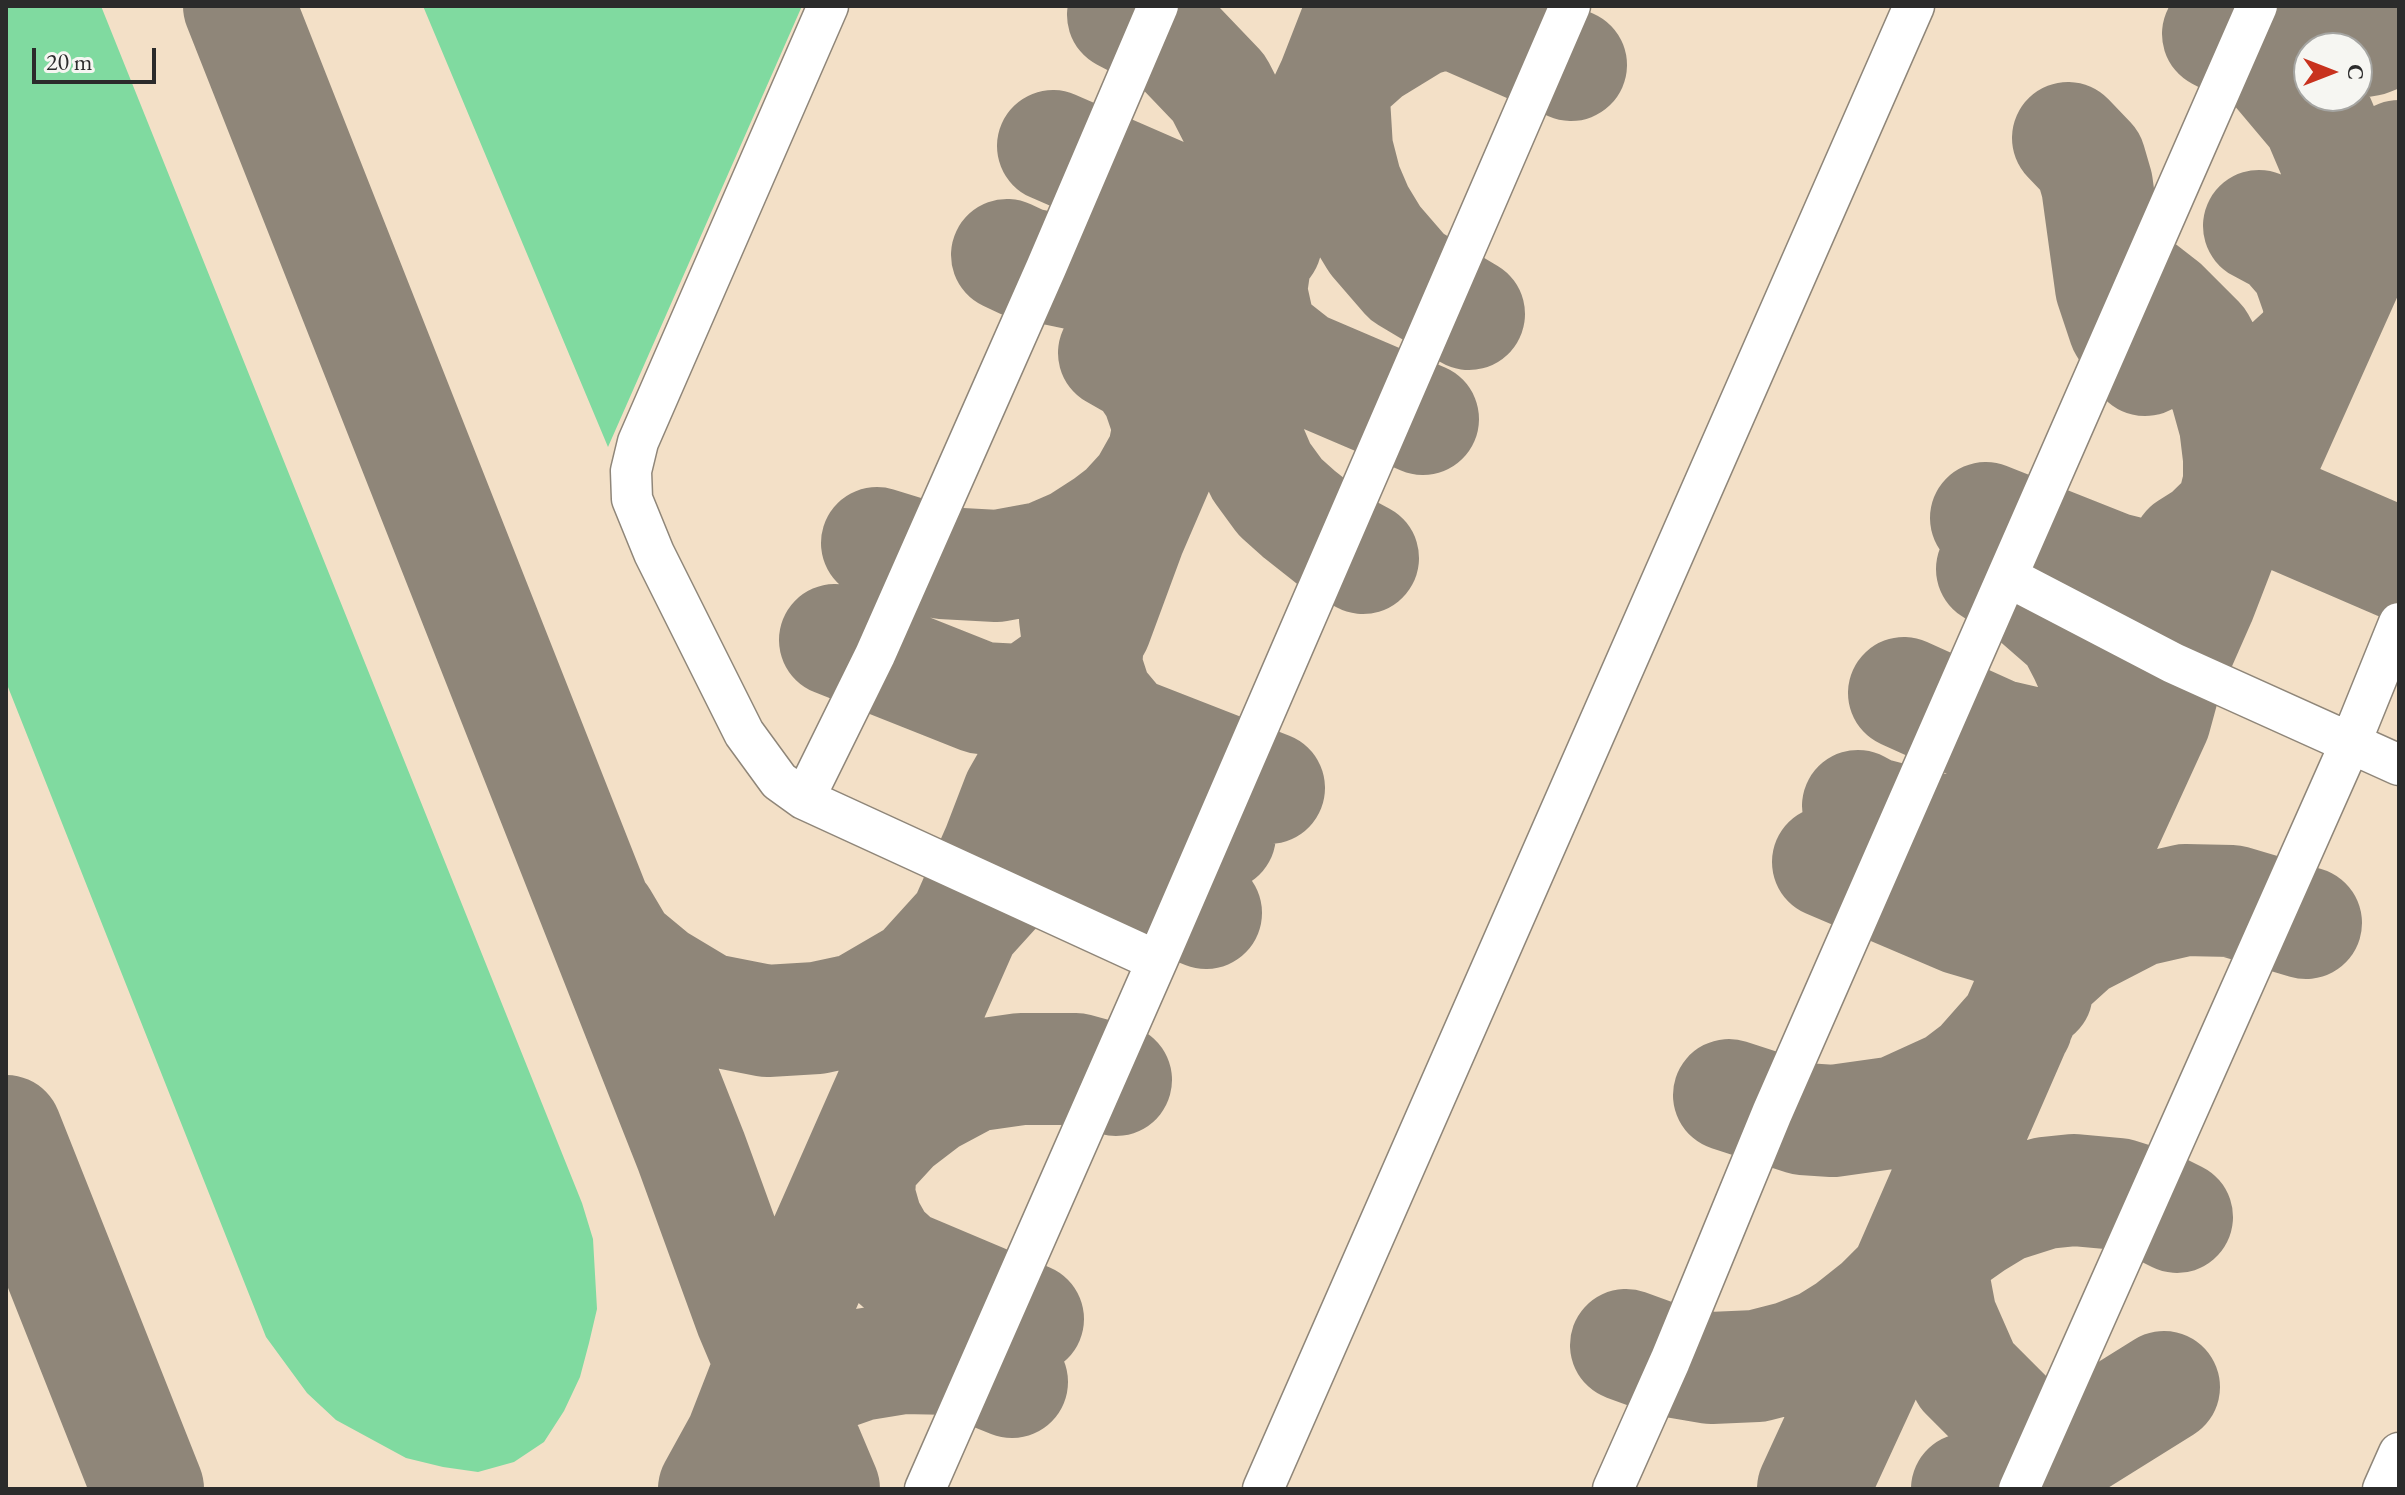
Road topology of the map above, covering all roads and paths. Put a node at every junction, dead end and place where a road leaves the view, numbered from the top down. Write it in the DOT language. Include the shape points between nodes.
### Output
graph roads {
  1 [pos="828,6"];
  2 [pos="1158,6"];
  3 [pos="1570,6"];
  4 [pos="1914,6"];
  5 [pos="2257,6"];
  6 [pos="2008,577"];
  7 [pos="2399,623"];
  8 [pos="2350,744"];
  9 [pos="2399,765"];
  10 [pos="804,799"];
  11 [pos="1157,961"];
  12 [pos="2399,1453"];
  13 [pos="925,1489"];
  14 [pos="1263,1489"];
  15 [pos="1613,1489"];
  16 [pos="2019,1489"];
  17 [pos="2383,1489"];
  1 -- 10 [label="lane" via="653,404 631,471 632,499 654,553 744,733 779,781"];
  2 -- 10 [label="lane" via="875,655"];
  3 -- 11 [label="lane"];
  4 -- 14 [label="lane"];
  5 -- 6 [label="lane"];
  6 -- 8 [label="lane" via="2173,663"];
  6 -- 15 [label="lane"];
  7 -- 8 [label="lane"];
  8 -- 9 [label="lane"];
  8 -- 16 [label="lane"];
  10 -- 11 [label="lane"];
  11 -- 13 [label="lane"];
  12 -- 17 [label="lane"];
}
